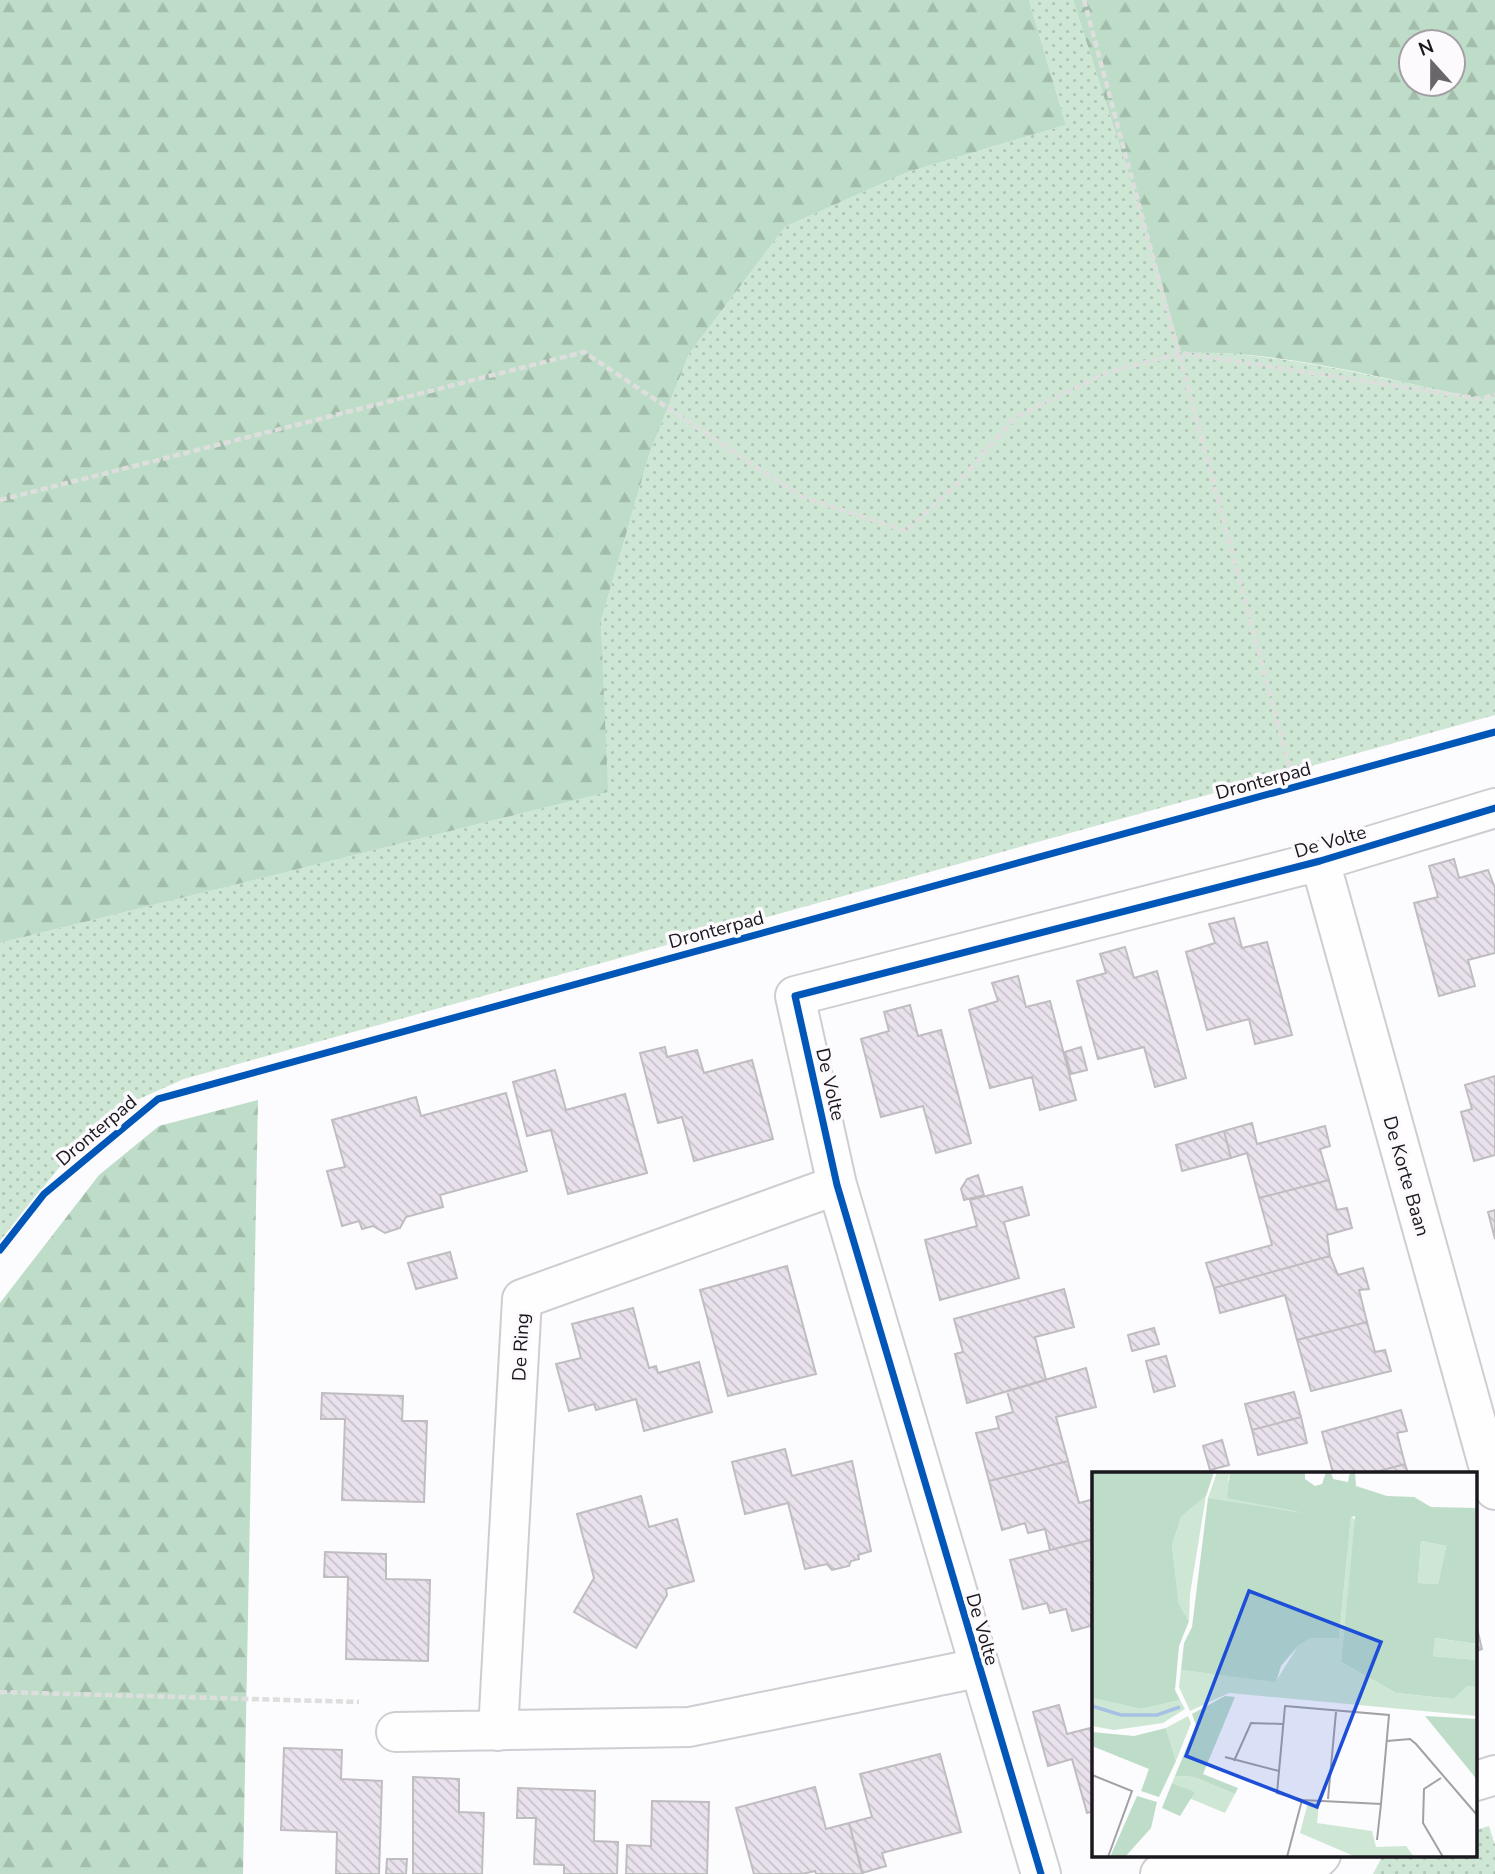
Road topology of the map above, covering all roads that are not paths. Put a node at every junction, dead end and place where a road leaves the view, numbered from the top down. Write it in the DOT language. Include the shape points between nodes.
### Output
graph roads {
  1 [pos="1495,808"];
  2 [pos="1320,861"];
  3 [pos="837,1185"];
  4 [pos="1495,1490"];
  5 [pos="978,1668"];
  6 [pos="498,1731"];
  7 [pos="396,1732"];
  8 [pos="1495,1775"];
  9 [pos="1478,1780"];
  10 [pos="1320,1862"];
  11 [pos="1041,1874"];
  12 [pos="1160,1874"];
  1 -- 2 [label="street, De Volte"];
  2 -- 3 [label="street, De Volte" via="795,996"];
  2 -- 4 [label="street, De Korte Baan"];
  3 -- 5 [label="street, De Volte"];
  3 -- 6 [label="street, De Ring" via="522,1299"];
  5 -- 6 [label="street" via="689,1727"];
  5 -- 11 [label="street, De Volte"];
  6 -- 7 [label="street"];
  8 -- 9 [label="street"];
  10 -- 12 [label="street"];
}
